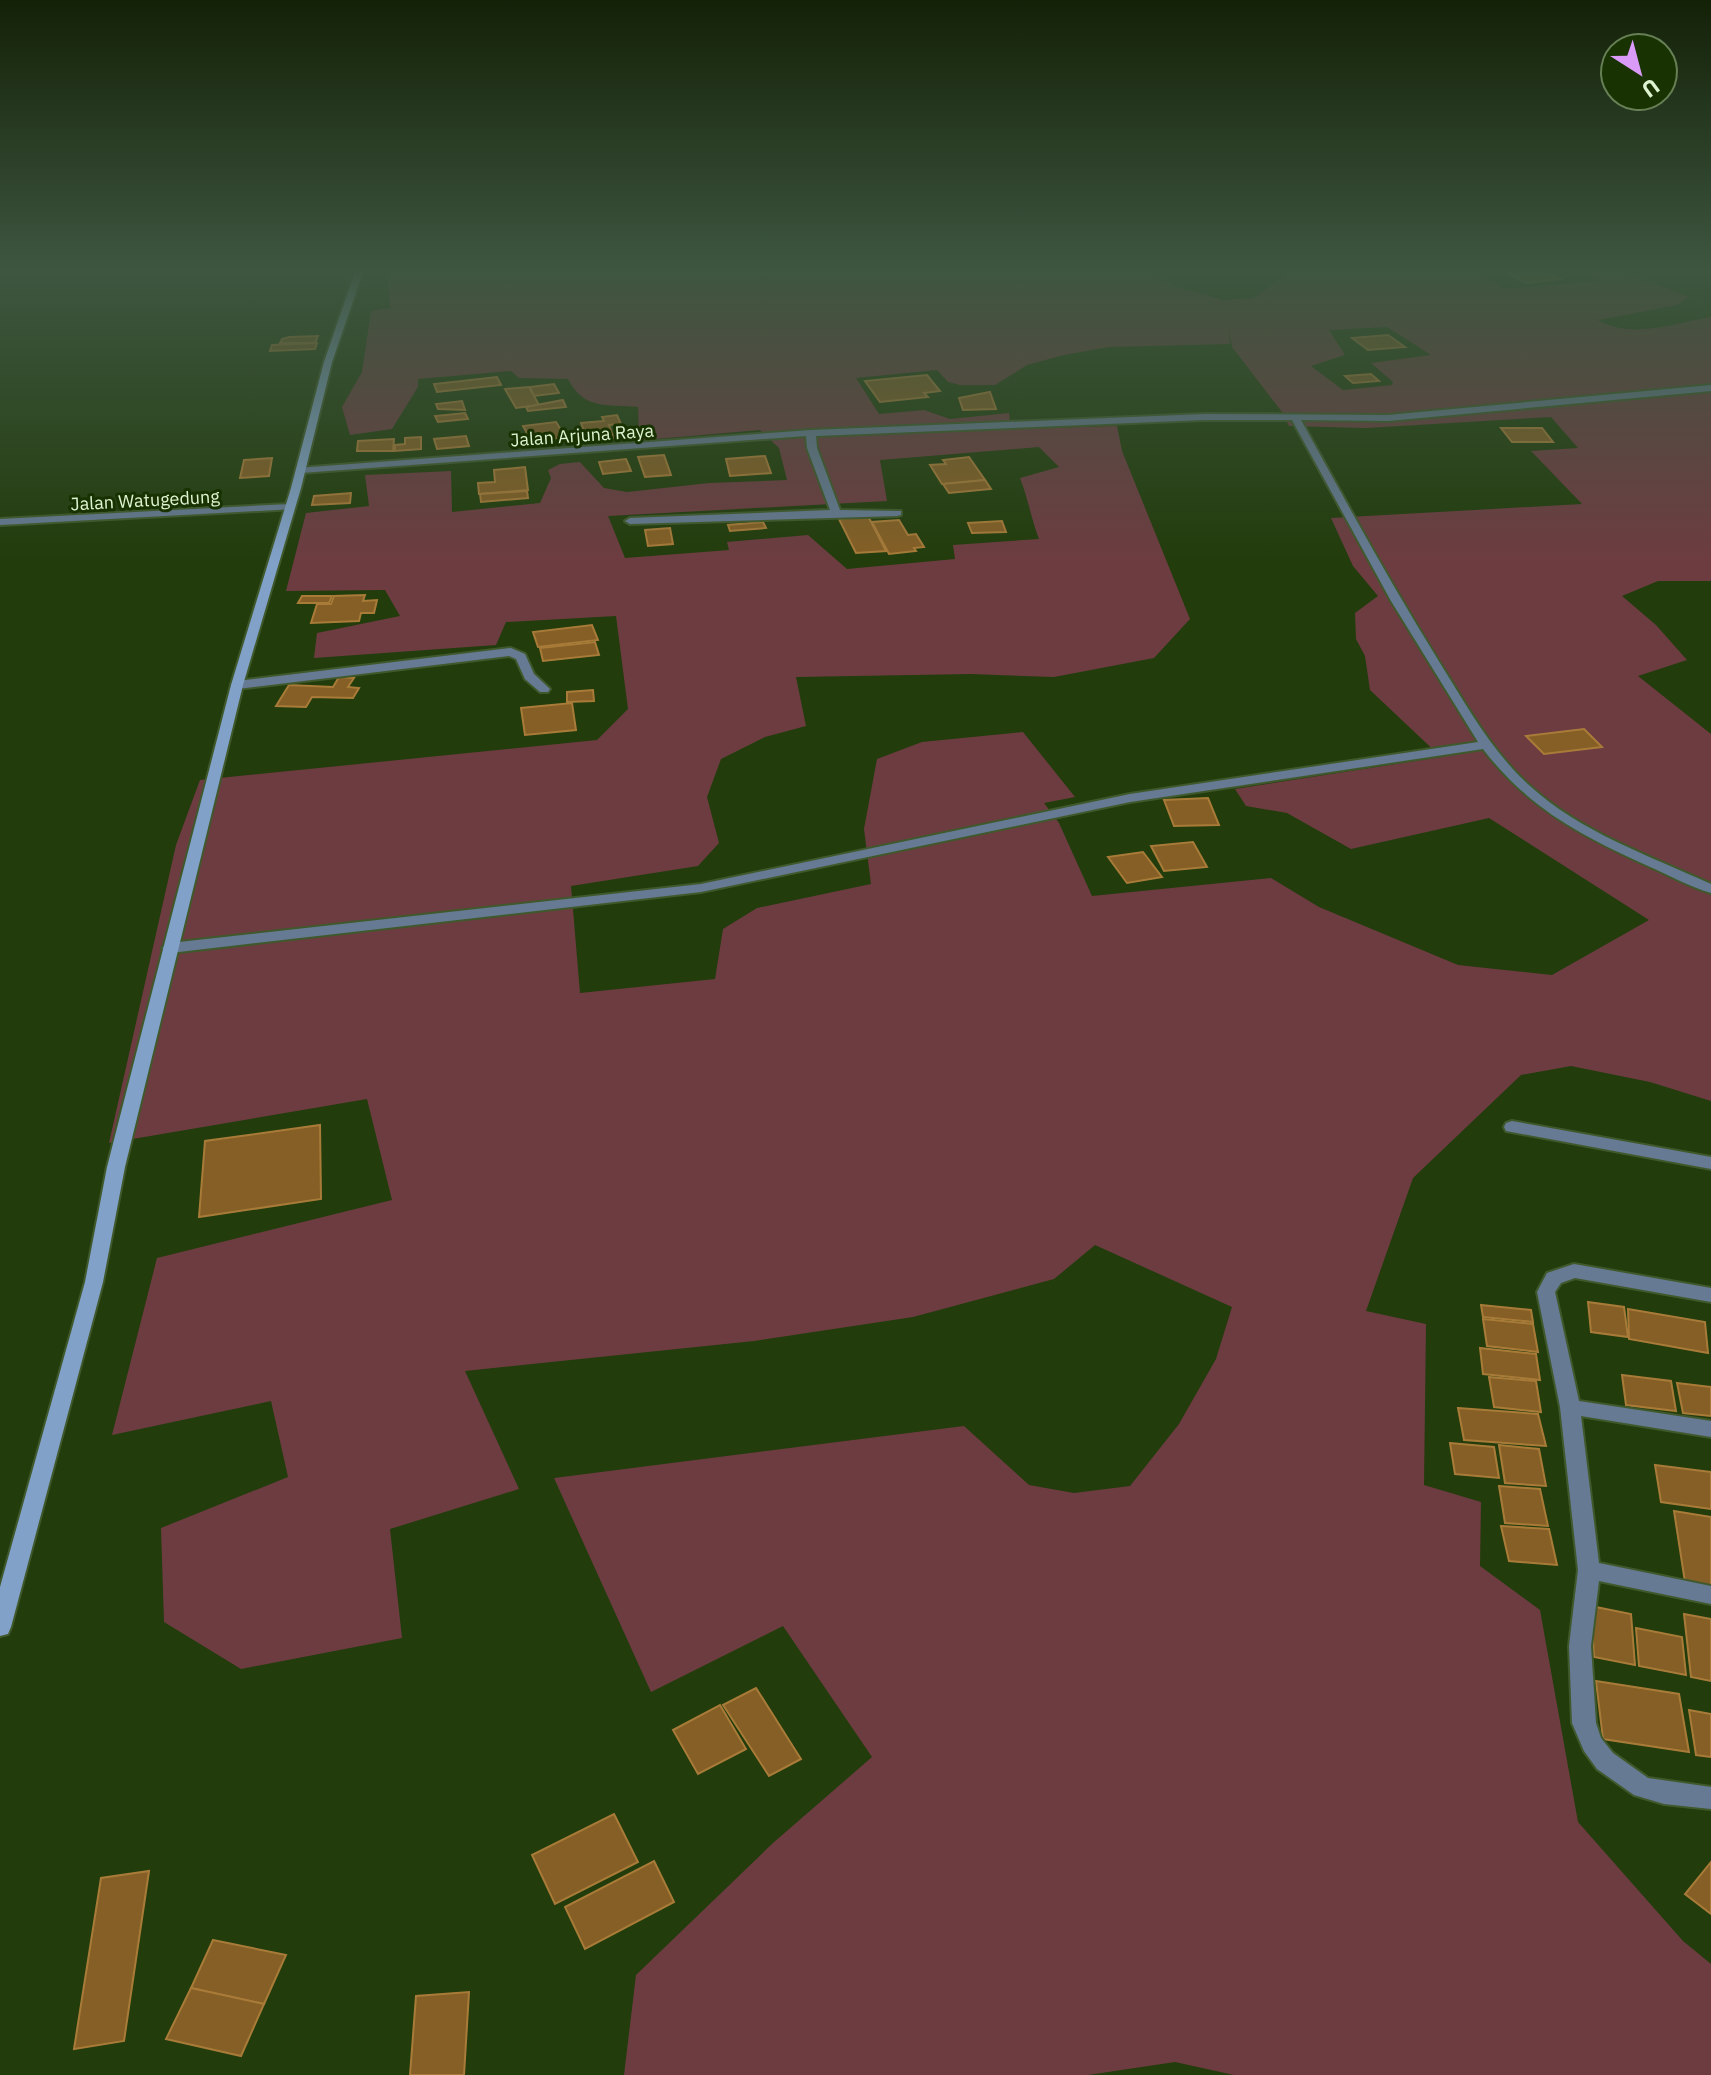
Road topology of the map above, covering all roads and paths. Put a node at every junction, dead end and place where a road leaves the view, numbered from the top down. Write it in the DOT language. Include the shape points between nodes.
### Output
graph roads {
  1 [pos="326,369"];
  2 [pos="1711,388"];
  3 [pos="1296,419"];
  4 [pos="811,433"];
  5 [pos="301,470"];
  6 [pos="290,507"];
  7 [pos="836,513"];
  8 [pos="897,513"];
  9 [pos="630,521"];
  10 [pos="0,522"];
  11 [pos="237,685"];
  12 [pos="544,689"];
  13 [pos="1485,745"];
  14 [pos="1711,889"];
  15 [pos="170,948"];
  16 [pos="1512,1127"];
  17 [pos="1711,1163"];
  18 [pos="1711,1295"];
  19 [pos="1570,1407"];
  20 [pos="1711,1429"];
  21 [pos="1589,1570"];
  22 [pos="1711,1595"];
  23 [pos="0,1627"];
  24 [pos="1711,1798"];
  1 -- 5 [label="street"];
  2 -- 3 [label="street, Jalan Arjuna Raya" via="1388,418"];
  3 -- 4 [label="street, Jalan Arjuna Raya" via="1154,418"];
  3 -- 13 [label="street" via="1364,546"];
  4 -- 5 [label="street, Jalan Arjuna Raya"];
  4 -- 7 [label="street"];
  5 -- 6 [label="street"];
  6 -- 10 [label="street, Jalan Watugedung"];
  6 -- 11 [label="street"];
  7 -- 8 [label="street"];
  7 -- 9 [label="street"];
  11 -- 12 [label="street" via="511,652 521,657 529,676"];
  11 -- 15 [label="street"];
  13 -- 14 [label="street" via="1526,790 1573,821"];
  13 -- 15 [label="street" via="1130,798 701,888"];
  15 -- 23 [label="street" via="116,1167 94,1282"];
  16 -- 17 [label="street"];
  18 -- 19 [label="street" via="1574,1271 1554,1278 1546,1292 1547,1304"];
  19 -- 20 [label="street"];
  19 -- 21 [label="street"];
  21 -- 22 [label="street"];
  21 -- 24 [label="street" via="1580,1646 1584,1723 1592,1744 1605,1761 1642,1787"];
}
